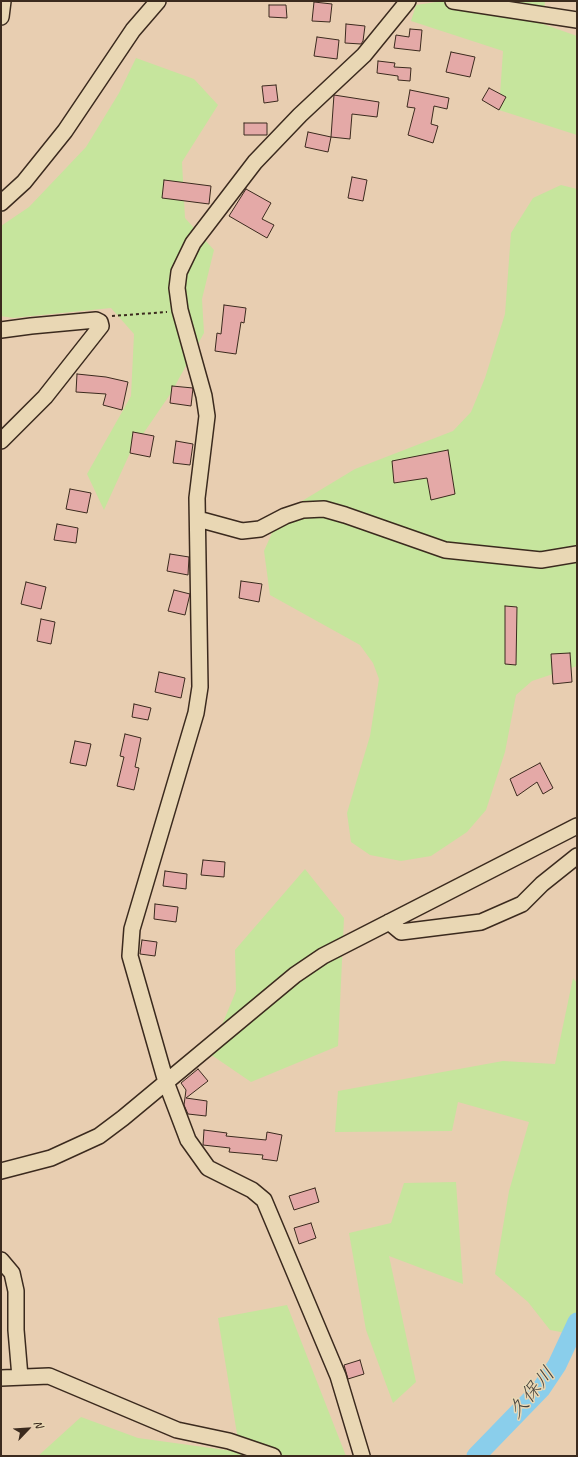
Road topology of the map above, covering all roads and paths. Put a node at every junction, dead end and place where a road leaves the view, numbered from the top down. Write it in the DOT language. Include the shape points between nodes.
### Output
graph roads {
  1 [pos="3,1"];
  2 [pos="158,1"];
  3 [pos="408,1"];
  4 [pos="453,1"];
  5 [pos="1,17"];
  6 [pos="577,20"];
  7 [pos="1,203"];
  8 [pos="1,330"];
  9 [pos="1,441"];
  10 [pos="198,519"];
  11 [pos="577,554"];
  12 [pos="577,826"];
  13 [pos="577,856"];
  14 [pos="389,922"];
  15 [pos="166,1082"];
  16 [pos="1,1171"];
  17 [pos="1,1260"];
  18 [pos="20,1377"];
  19 [pos="1,1378"];
  20 [pos="273,1456"];
  21 [pos="362,1456"];
  1 -- 5 [label="street"];
  2 -- 7 [label="street" via="133,30 61,136 24,182"];
  3 -- 10 [label="street" via="364,54 255,162 184,258 177,288 180,310 204,396 206,416 197,498"];
  4 -- 6 [label="street"];
  8 -- 9 [label="street" via="96,320 101,326 45,397"];
  10 -- 11 [label="street" via="242,531 260,529 303,510 324,509 445,550 541,560"];
  10 -- 15 [label="street" via="200,687 196,713 132,929 130,956"];
  12 -- 14 [label="street"];
  13 -- 14 [label="street" via="522,904 481,922 401,932"];
  14 -- 15 [label="street" via="323,956 294,975"];
  15 -- 16 [label="street" via="99,1136 51,1158"];
  15 -- 21 [label="street" via="188,1140 208,1168 252,1190 264,1200 338,1376"];
  17 -- 18 [label="street" via="12,1273 16,1291"];
  18 -- 19 [label="street"];
  18 -- 20 [label="street" via="49,1376 177,1430 229,1441"];
}
